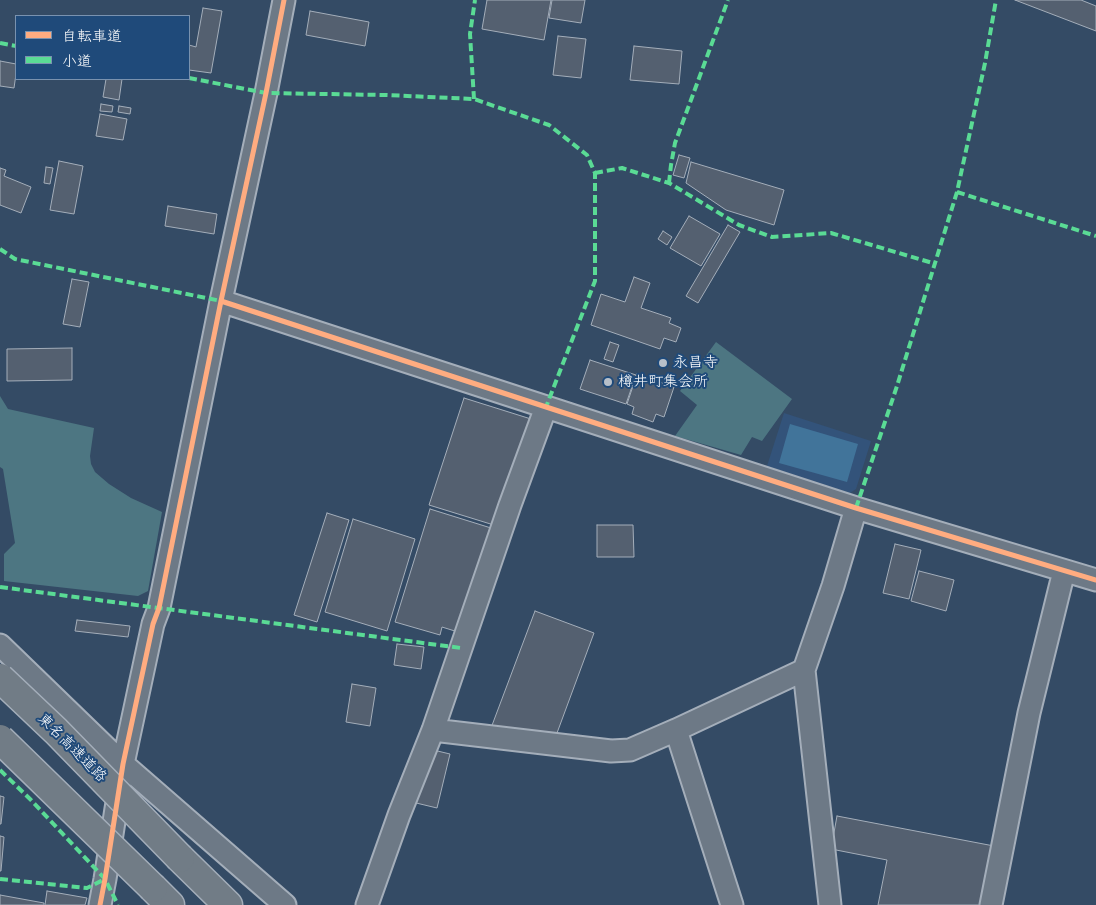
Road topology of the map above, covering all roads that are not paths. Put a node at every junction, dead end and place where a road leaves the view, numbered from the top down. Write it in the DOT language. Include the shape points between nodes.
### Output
graph roads {
  1 [pos="284,0"];
  2 [pos="221,300"];
  3 [pos="546,407"];
  4 [pos="856,508"];
  5 [pos="1064,571"];
  6 [pos="1096,580"];
  7 [pos="0,645"];
  8 [pos="804,670"];
  9 [pos="0,678"];
  10 [pos="433,730"];
  11 [pos="676,730"];
  12 [pos="0,739"];
  13 [pos="123,764"];
  14 [pos="162,897"];
  15 [pos="100,905"];
  16 [pos="228,905"];
  17 [pos="285,905"];
  18 [pos="367,905"];
  19 [pos="732,905"];
  20 [pos="830,905"];
  21 [pos="991,905"];
  1 -- 2 [label="street"];
  2 -- 3 [label="street"];
  2 -- 13 [label="street" via="159,608"];
  3 -- 4 [label="street"];
  3 -- 10 [label="street"];
  4 -- 5 [label="street"];
  4 -- 8 [label="street"];
  5 -- 6 [label="street"];
  5 -- 21 [label="street" via="1029,713"];
  7 -- 13 [label="street"];
  8 -- 11 [label="street"];
  8 -- 20 [label="street"];
  9 -- 16 [label="highway, 東名高速道路, bridge"];
  10 -- 11 [label="street" via="611,752 630,750"];
  10 -- 18 [label="street"];
  11 -- 19 [label="street"];
  12 -- 14 [label="highway, bridge"];
  13 -- 15 [label="street"];
  13 -- 17 [label="street"];
}
